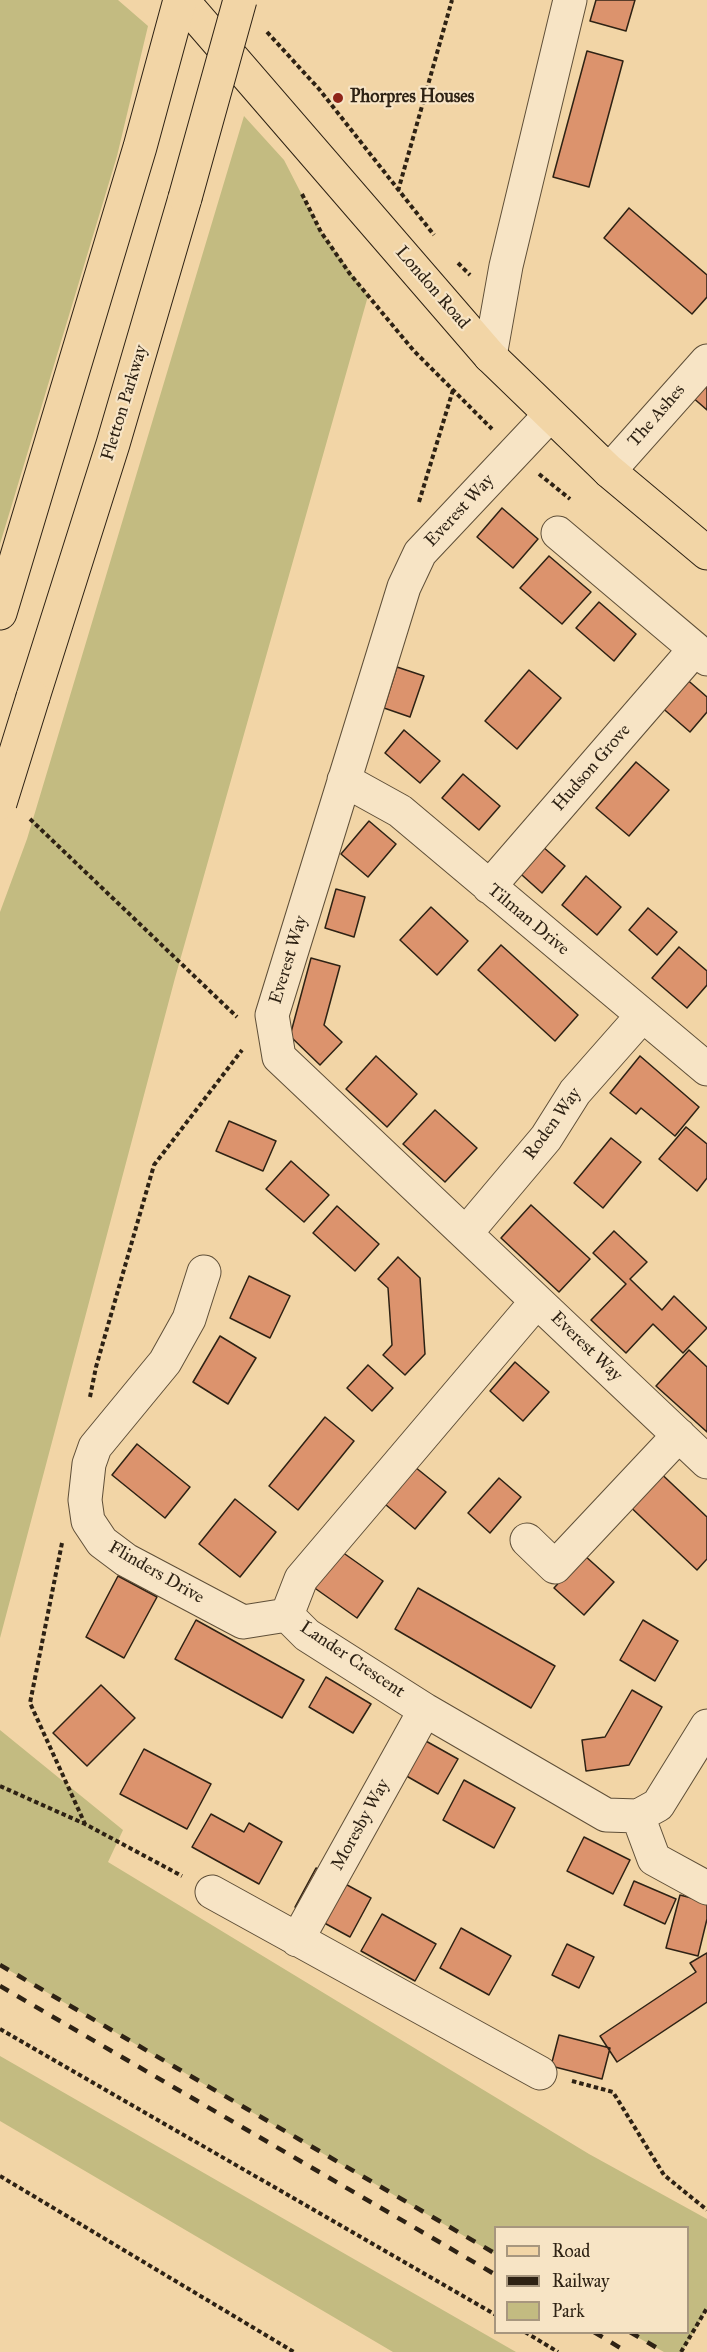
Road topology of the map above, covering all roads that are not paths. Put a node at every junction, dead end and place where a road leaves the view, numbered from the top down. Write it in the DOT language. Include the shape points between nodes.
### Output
graph roads {
  1 [pos="181,0"];
  2 [pos="240,0"];
  3 [pos="570,0"];
  4 [pos="490,356"];
  5 [pos="707,361"];
  6 [pos="550,415"];
  7 [pos="609,471"];
  8 [pos="558,533"];
  9 [pos="707,553"];
  10 [pos="0,613"];
  11 [pos="701,654"];
  12 [pos="344,780"];
  13 [pos="13,809"];
  14 [pos="489,887"];
  15 [pos="642,1016"];
  16 [pos="707,1069"];
  17 [pos="466,1233"];
  18 [pos="204,1272"];
  19 [pos="537,1300"];
  20 [pos="679,1435"];
  21 [pos="707,1462"];
  22 [pos="527,1540"];
  23 [pos="287,1615"];
  24 [pos="425,1710"];
  25 [pos="707,1726"];
  26 [pos="638,1816"];
  27 [pos="702,1886"];
  28 [pos="212,1892"];
  29 [pos="297,1940"];
  30 [pos="540,2073"];
  1 -- 4 [label="main road, London Road"];
  1 -- 10 [label="main road"];
  2 -- 13 [label="main road, Fletton Parkway, bridge" via="113,444 33,697"];
  3 -- 4 [label="street" via="506,266"];
  4 -- 6 [label="main road, London Road"];
  5 -- 7 [label="street, The Ashes"];
  6 -- 7 [label="main road, London Road"];
  6 -- 12 [label="street, Everest Way" via="420,553 404,587"];
  7 -- 9 [label="main road, London Road"];
  8 -- 11 [label="street, Hudson Grove"];
  11 -- 14 [label="street, Hudson Grove"];
  12 -- 14 [label="street, Tilman Drive" via="400,811"];
  12 -- 17 [label="street, Everest Way" via="272,1015 279,1057"];
  14 -- 15 [label="street, Tilman Drive"];
  15 -- 16 [label="street, Tilman Drive"];
  15 -- 17 [label="street, Roden Way" via="575,1092 546,1138"];
  17 -- 19 [label="street, Everest Way"];
  18 -- 23 [label="street, Flinders Drive" via="189,1319 165,1362 95,1447 85,1500 88,1521 102,1542 126,1560 243,1622"];
  19 -- 20 [label="street, Everest Way"];
  19 -- 23 [label="street, Lander Crescent" via="301,1579"];
  20 -- 21 [label="street, Everest Way"];
  20 -- 22 [label="street" via="555,1566"];
  23 -- 24 [label="street, Lander Crescent" via="308,1635"];
  24 -- 26 [label="street, Lander Crescent" via="606,1815"];
  24 -- 29 [label="street, Moresby Way"];
  25 -- 26 [label="street" via="658,1805"];
  26 -- 27 [label="street" via="654,1858"];
  28 -- 29 [label="street"];
  29 -- 30 [label="street"];
}
